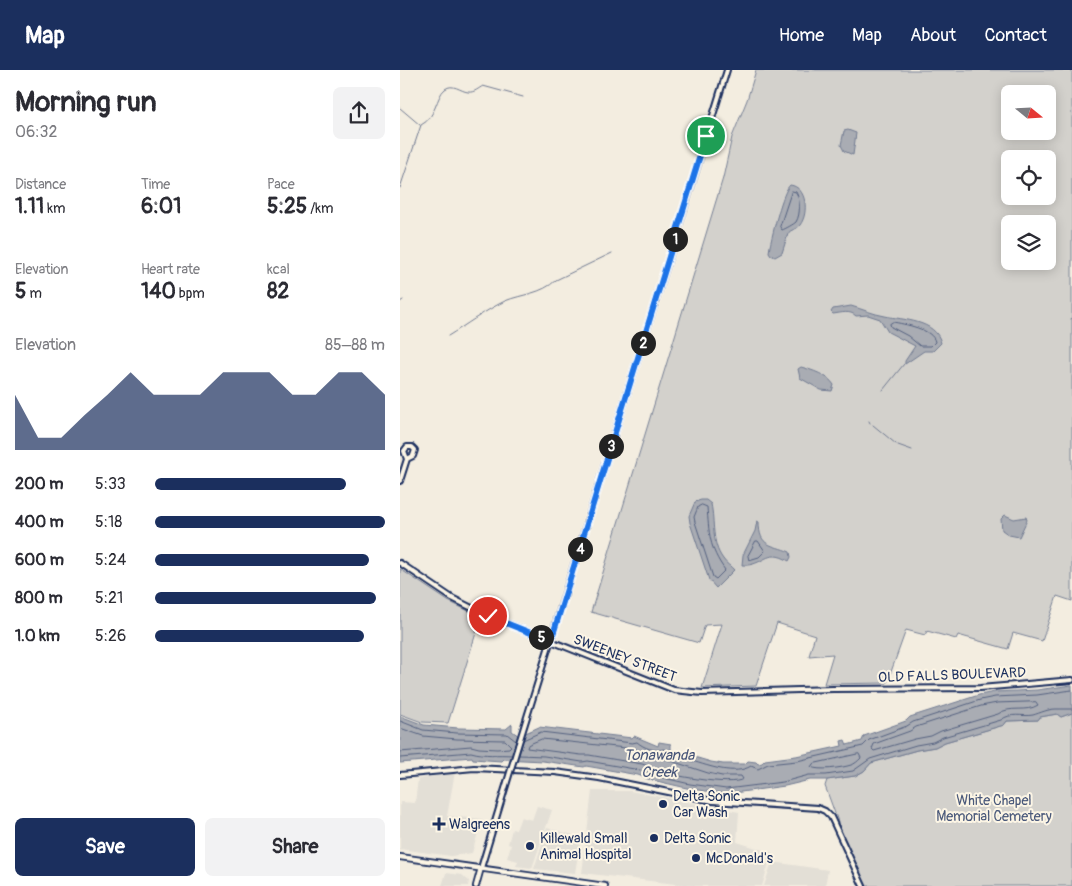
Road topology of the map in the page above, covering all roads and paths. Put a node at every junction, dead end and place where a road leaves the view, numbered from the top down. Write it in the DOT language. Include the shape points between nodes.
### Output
graph roads {
  1 [pos="727,70"];
  2 [pos="407,459"];
  3 [pos="400,481"];
  4 [pos="400,564"];
  5 [pos="551,641"];
  6 [pos="1072,680"];
  7 [pos="833,688"];
  8 [pos="400,775"];
  9 [pos="400,857"];
  10 [pos="481,868"];
  11 [pos="476,886"];
  12 [pos="605,886"];
  13 [pos="862,886"];
  1 -- 5 [label="street"];
  2 -- 3 [label="street"];
  4 -- 5 [label="street, SWEENEY STREET" via="452,598"];
  5 -- 7 [label="street, SWEENEY STREET" via="674,690 702,693"];
  5 -- 10 [label="street, bridge"];
  6 -- 7 [label="street, OLD FALLS BOULEVARD" via="980,688"];
  8 -- 13 [label="street" via="474,768 555,772 713,801 816,807 825,810 831,818"];
  9 -- 10 [label="main road"];
  10 -- 11 [label="main road"];
  10 -- 12 [label="main road"];
}
